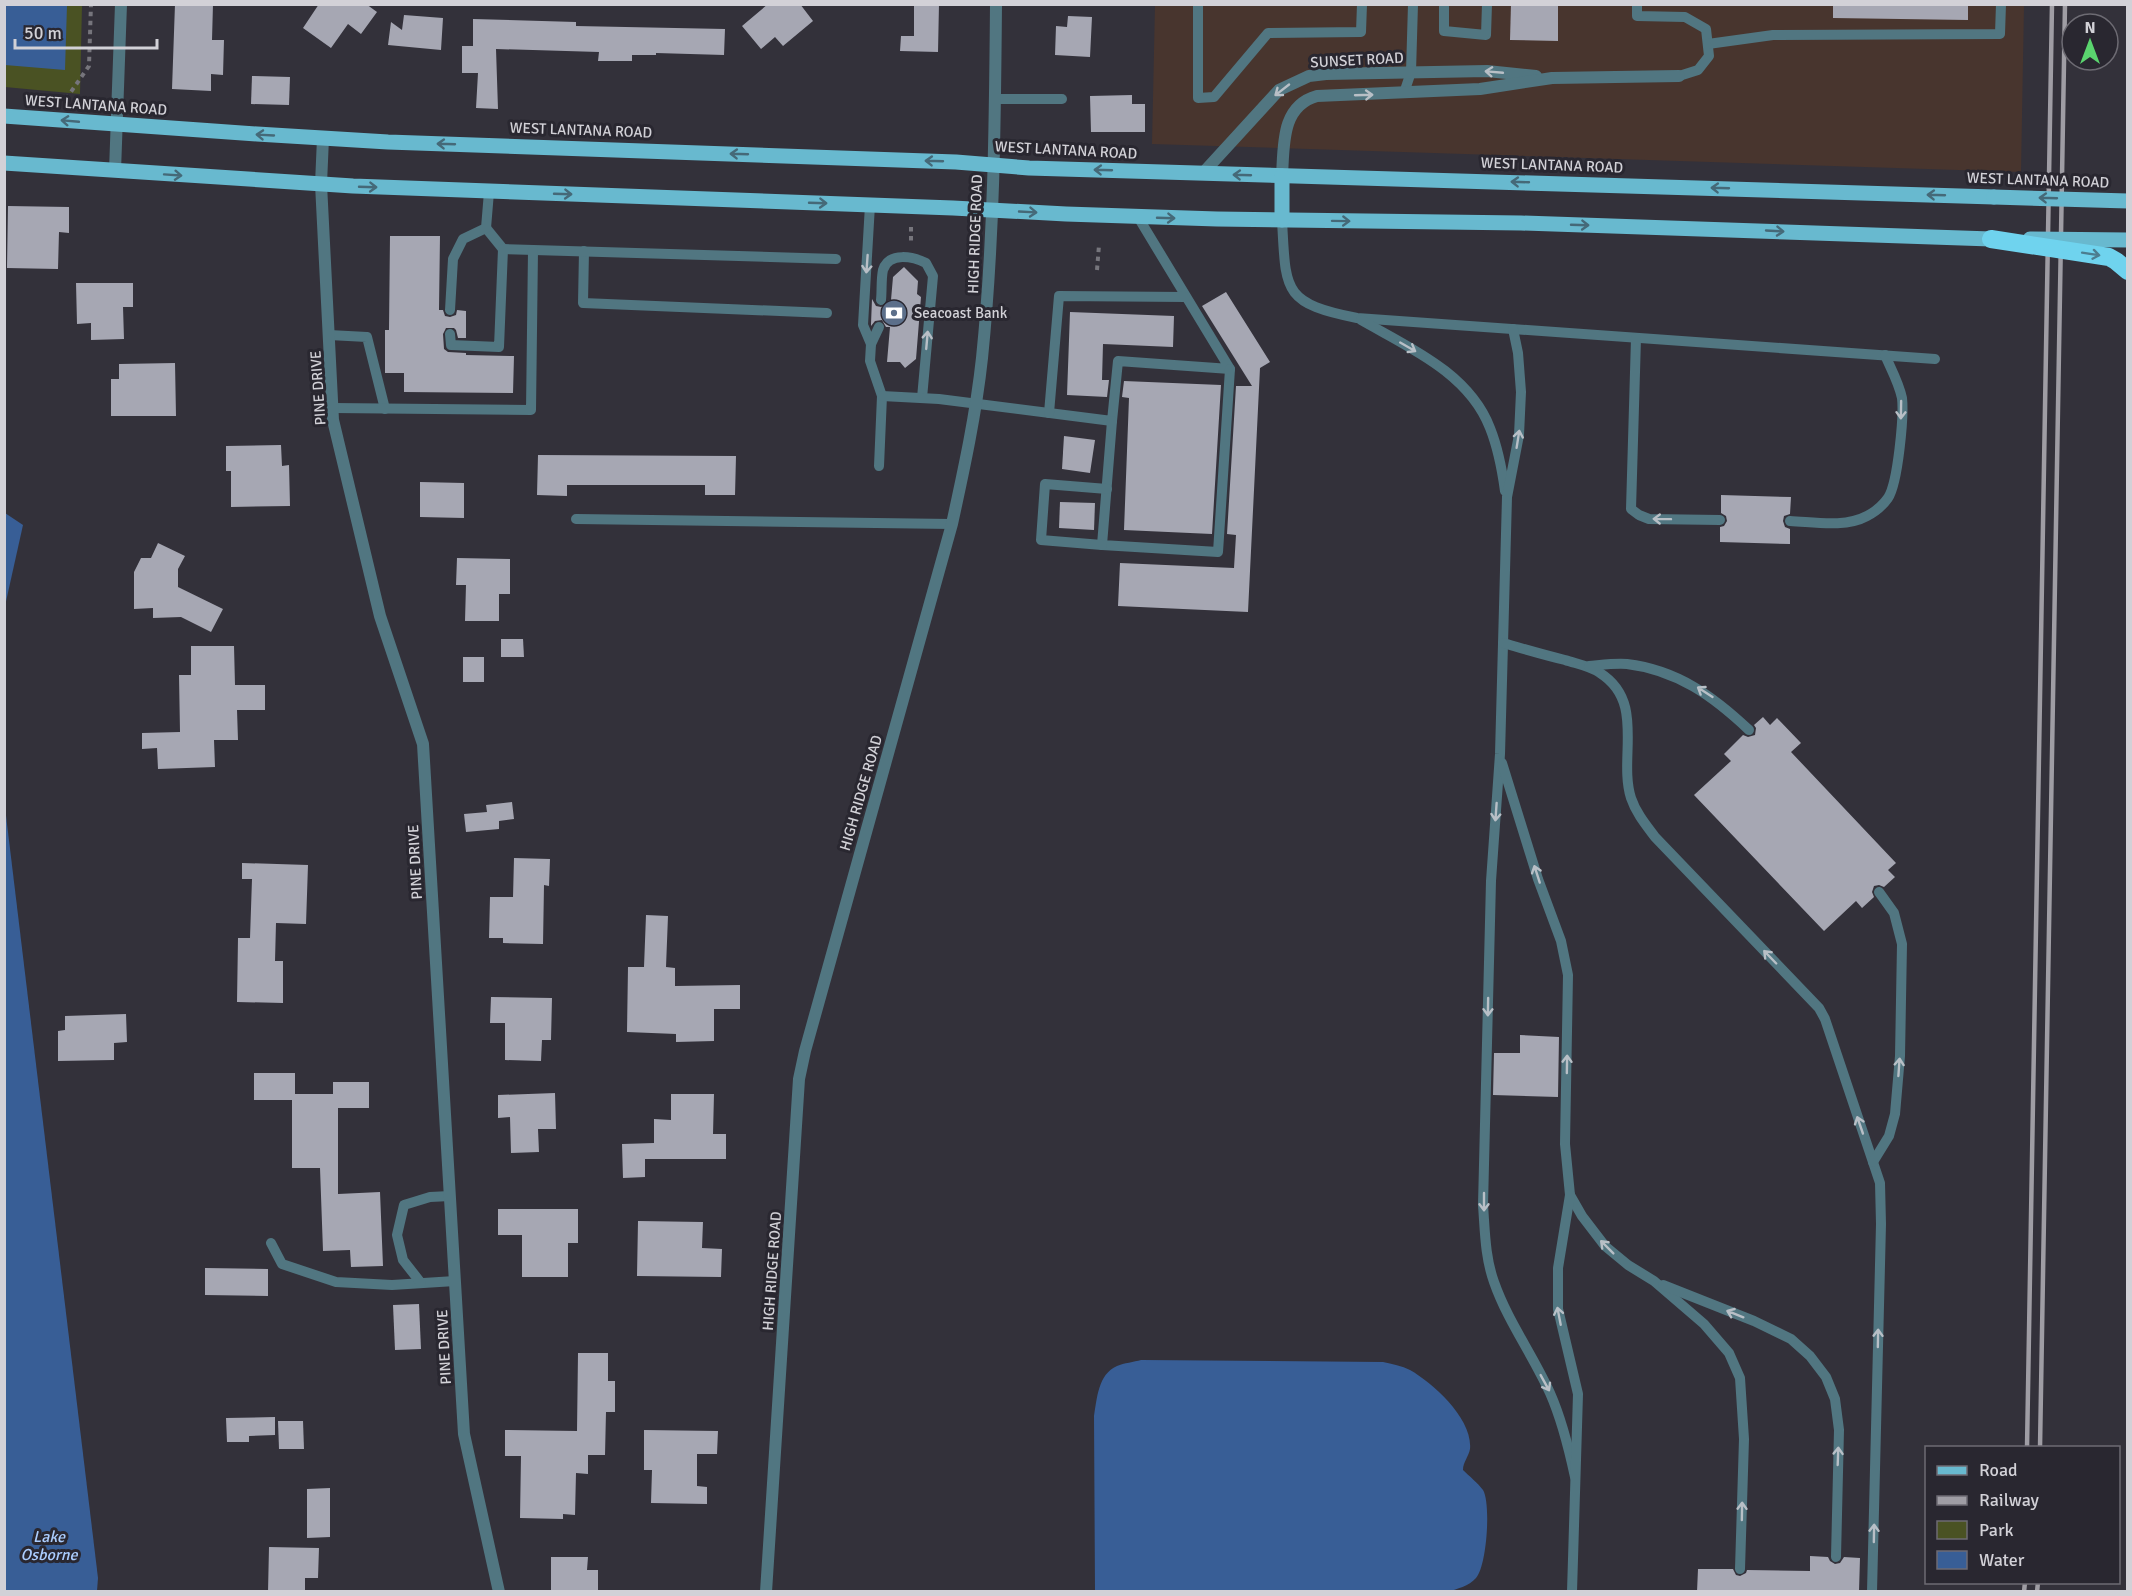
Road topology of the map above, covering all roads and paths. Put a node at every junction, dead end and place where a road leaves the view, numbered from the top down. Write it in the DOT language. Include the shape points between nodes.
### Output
graph roads {
  1 [pos="91,4"];
  2 [pos="121,4"];
  3 [pos="996,4"];
  4 [pos="1198,4"];
  5 [pos="1362,4"];
  6 [pos="1413,4"];
  7 [pos="1444,4"];
  8 [pos="1487,4"];
  9 [pos="1637,4"];
  10 [pos="2001,4"];
  11 [pos="1708,44"];
  12 [pos="1410,72"];
  13 [pos="1679,76"];
  14 [pos="1552,78"];
  15 [pos="1404,93"];
  16 [pos="66,99"];
  17 [pos="994,99"];
  18 [pos="1062,99"];
  19 [pos="4,116"];
  20 [pos="117,125"];
  21 [pos="323,138"];
  22 [pos="4,163"];
  23 [pos="992,165"];
  24 [pos="115,171"];
  25 [pos="1203,173"];
  26 [pos="1282,176"];
  27 [pos="321,184"];
  28 [pos="489,192"];
  29 [pos="2127,201"];
  30 [pos="870,205"];
  31 [pos="991,210"];
  32 [pos="1138,217"];
  33 [pos="1282,220"];
  34 [pos="486,228"];
  35 [pos="911,228"];
  36 [pos="1991,239"];
  37 [pos="2127,240"];
  38 [pos="1099,245"];
  39 [pos="503,249"];
  40 [pos="533,249"];
  41 [pos="911,249"];
  42 [pos="584,251"];
  43 [pos="836,259"];
  44 [pos="1097,270"];
  45 [pos="2127,271"];
  46 [pos="1185,297"];
  47 [pos="881,300"];
  48 [pos="450,310"];
  49 [pos="827,313"];
  50 [pos="1357,318"];
  51 [pos="879,327"];
  52 [pos="1513,329"];
  53 [pos="450,334"];
  54 [pos="329,335"];
  55 [pos="1636,338"];
  56 [pos="871,345"];
  57 [pos="1885,355"];
  58 [pos="1935,359"];
  59 [pos="1230,369"];
  60 [pos="882,396"];
  61 [pos="922,398"];
  62 [pos="975,404"];
  63 [pos="333,408"];
  64 [pos="385,409"];
  65 [pos="1049,413"];
  66 [pos="1112,421"];
  67 [pos="879,466"];
  68 [pos="1107,489"];
  69 [pos="1507,497"];
  70 [pos="576,519"];
  71 [pos="1720,520"];
  72 [pos="1790,521"];
  73 [pos="952,524"];
  74 [pos="1102,544"];
  75 [pos="1503,643"];
  76 [pos="1585,666"];
  77 [pos="1749,730"];
  78 [pos="1500,754"];
  79 [pos="1879,892"];
  80 [pos="1873,1162"];
  81 [pos="1570,1195"];
  82 [pos="450,1196"];
  83 [pos="271,1243"];
  84 [pos="455,1281"];
  85 [pos="1654,1281"];
  86 [pos="421,1283"];
  87 [pos="1575,1477"];
  88 [pos="1836,1557"];
  89 [pos="1740,1569"];
  90 [pos="499,1592"];
  91 [pos="766,1592"];
  92 [pos="1572,1592"];
  93 [pos="1872,1592"];
  1 -- 16 [label="path" via="89,66"];
  2 -- 20 [label="street"];
  3 -- 17 [label="street, HIGH RIDGE ROAD"];
  4 -- 5 [label="lane" via="1198,98 1214,97 1268,33 1361,32"];
  6 -- 12 [label="lane"];
  7 -- 8 [label="lane" via="1444,31 1486,35"];
  9 -- 11 [label="lane" via="1637,15 1685,17 1706,29"];
  10 -- 11 [label="lane" via="2000,34 1773,35"];
  11 -- 13 [label="lane" via="1709,56 1698,70"];
  14 -- 12 [label="street, SUNSET ROAD, one-way" via="1487,70"];
  12 -- 15 [label="lane"];
  12 -- 25 [label="street, SUNSET ROAD, one-way" via="1326,74 1293,82 1279,90"];
  13 -- 14 [label="street, SUNSET ROAD"];
  14 -- 15 [label="street, SUNSET ROAD" via="1480,89"];
  26 -- 15 [label="street, SUNSET ROAD, one-way" via="1286,127 1291,114 1307,99"];
  17 -- 18 [label="lane"];
  17 -- 23 [label="street, HIGH RIDGE ROAD"];
  20 -- 19 [label="main road, WEST LANTANA ROAD, one-way"];
  21 -- 20 [label="main road, WEST LANTANA ROAD, one-way"];
  20 -- 24 [label="street"];
  23 -- 21 [label="main road, WEST LANTANA ROAD, one-way"];
  21 -- 27 [label="street, PINE DRIVE"];
  22 -- 24 [label="main road"];
  25 -- 23 [label="main road, WEST LANTANA ROAD, one-way"];
  23 -- 31 [label="street, HIGH RIDGE ROAD"];
  24 -- 27 [label="main road, one-way"];
  26 -- 25 [label="main road, WEST LANTANA ROAD, one-way"];
  29 -- 26 [label="main road, WEST LANTANA ROAD, one-way, bridge"];
  26 -- 33 [label="main road"];
  27 -- 28 [label="main road, one-way"];
  27 -- 54 [label="street, PINE DRIVE"];
  28 -- 30 [label="main road, one-way"];
  28 -- 34 [label="lane"];
  30 -- 31 [label="main road"];
  30 -- 56 [label="lane, one-way" via="863,325"];
  31 -- 32 [label="main road, one-way"];
  31 -- 62 [label="street, HIGH RIDGE ROAD" via="982,361"];
  32 -- 33 [label="main road, one-way"];
  32 -- 46 [label="lane"];
  33 -- 36 [label="main road, one-way" via="1521,223"];
  33 -- 50 [label="lane" via="1285,271 1292,290 1322,311"];
  34 -- 39 [label="lane"];
  34 -- 48 [label="lane" via="463,239 453,259"];
  35 -- 41 [label="path"];
  36 -- 37 [label="main road, bridge"];
  36 -- 45 [label="highway, one-way, bridge" via="2101,255"];
  38 -- 44 [label="path"];
  39 -- 40 [label="lane"];
  39 -- 53 [label="lane" via="499,347 451,345"];
  40 -- 42 [label="lane"];
  40 -- 64 [label="lane" via="531,410"];
  42 -- 43 [label="lane"];
  42 -- 49 [label="lane" via="583,303"];
  46 -- 59 [label="lane"];
  46 -- 65 [label="lane" via="1059,296"];
  61 -- 47 [label="lane, one-way" via="933,276 926,263 911,258 889,262 884,269"];
  50 -- 52 [label="lane"];
  50 -- 69 [label="lane, one-way" via="1439,365 1471,395 1490,426"];
  51 -- 56 [label="lane"];
  52 -- 55 [label="lane"];
  69 -- 52 [label="lane, one-way" via="1519,435 1521,392"];
  54 -- 63 [label="street, PINE DRIVE"];
  54 -- 64 [label="lane" via="367,337"];
  55 -- 57 [label="lane"];
  71 -- 55 [label="lane, one-way" via="1649,519 1631,509"];
  56 -- 60 [label="lane" via="870,361"];
  57 -- 58 [label="lane"];
  57 -- 72 [label="lane, one-way" via="1902,398 1895,477 1889,497 1877,510 1847,522"];
  59 -- 66 [label="lane" via="1118,361"];
  59 -- 74 [label="lane" via="1218,552"];
  60 -- 61 [label="lane"];
  60 -- 67 [label="lane"];
  61 -- 62 [label="lane"];
  62 -- 65 [label="lane"];
  62 -- 73 [label="street, HIGH RIDGE ROAD"];
  63 -- 64 [label="lane"];
  63 -- 82 [label="street, PINE DRIVE" via="380,616 423,744"];
  65 -- 66 [label="lane"];
  66 -- 68 [label="lane"];
  68 -- 74 [label="lane"];
  68 -- 74 [label="lane" via="1045,484 1041,540"];
  69 -- 75 [label="lane"];
  70 -- 73 [label="lane"];
  73 -- 91 [label="street, HIGH RIDGE ROAD" via="799,1079"];
  75 -- 76 [label="lane"];
  75 -- 78 [label="lane"];
  77 -- 76 [label="lane, one-way" via="1715,699 1673,675 1624,664"];
  80 -- 76 [label="lane, one-way" via="1819,1008 1640,817 1630,796 1628,717 1623,701 1601,673"];
  81 -- 78 [label="lane, one-way" via="1565,1144 1568,975 1561,941"];
  78 -- 87 [label="lane, one-way" via="1491,881 1485,1247 1493,1281 1507,1314 1562,1423"];
  80 -- 79 [label="lane, one-way" via="1889,1136 1895,1114 1900,1056 1902,944 1894,913"];
  93 -- 80 [label="lane, one-way" via="1881,1224 1880,1183"];
  85 -- 81 [label="lane, one-way" via="1605,1246"];
  87 -- 81 [label="lane, one-way" via="1578,1394 1558,1309 1558,1268"];
  82 -- 84 [label="street, PINE DRIVE"];
  82 -- 86 [label="lane" via="404,1205 397,1234 403,1260"];
  83 -- 86 [label="lane" via="282,1264 336,1282"];
  84 -- 86 [label="lane"];
  84 -- 90 [label="street, PINE DRIVE" via="464,1434"];
  88 -- 85 [label="lane, one-way" via="1839,1430 1835,1399 1826,1377 1791,1339"];
  89 -- 85 [label="lane, one-way" via="1744,1439 1740,1378 1729,1353 1704,1324"];
  87 -- 92 [label="lane"];
}
